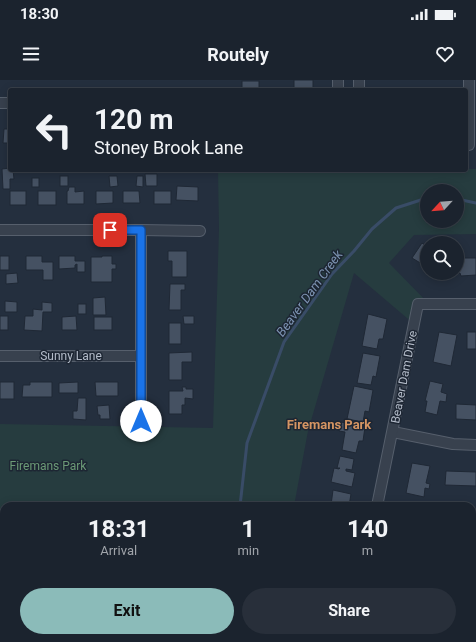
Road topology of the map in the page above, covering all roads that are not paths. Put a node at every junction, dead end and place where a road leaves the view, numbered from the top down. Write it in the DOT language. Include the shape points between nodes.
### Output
graph roads {
  1 [pos="469,80"];
  2 [pos="470,145"];
  3 [pos="0,230"];
  4 [pos="141,230"];
  5 [pos="200,231"];
  6 [pos="476,304"];
  7 [pos="0,356"];
  8 [pos="141,356"];
  9 [pos="141,421"];
  10 [pos="393,432"];
  11 [pos="476,445"];
  12 [pos="378,502"];
  1 -- 2 [label="street"];
  3 -- 4 [label="street"];
  4 -- 5 [label="street"];
  4 -- 8 [label="street"];
  6 -- 10 [label="street, Beaver Dam Drive" via="418,304"];
  7 -- 8 [label="street, Sunny Lane"];
  8 -- 9 [label="street"];
  10 -- 11 [label="street" via="453,444"];
  10 -- 12 [label="street, Beaver Dam Drive"];
}
